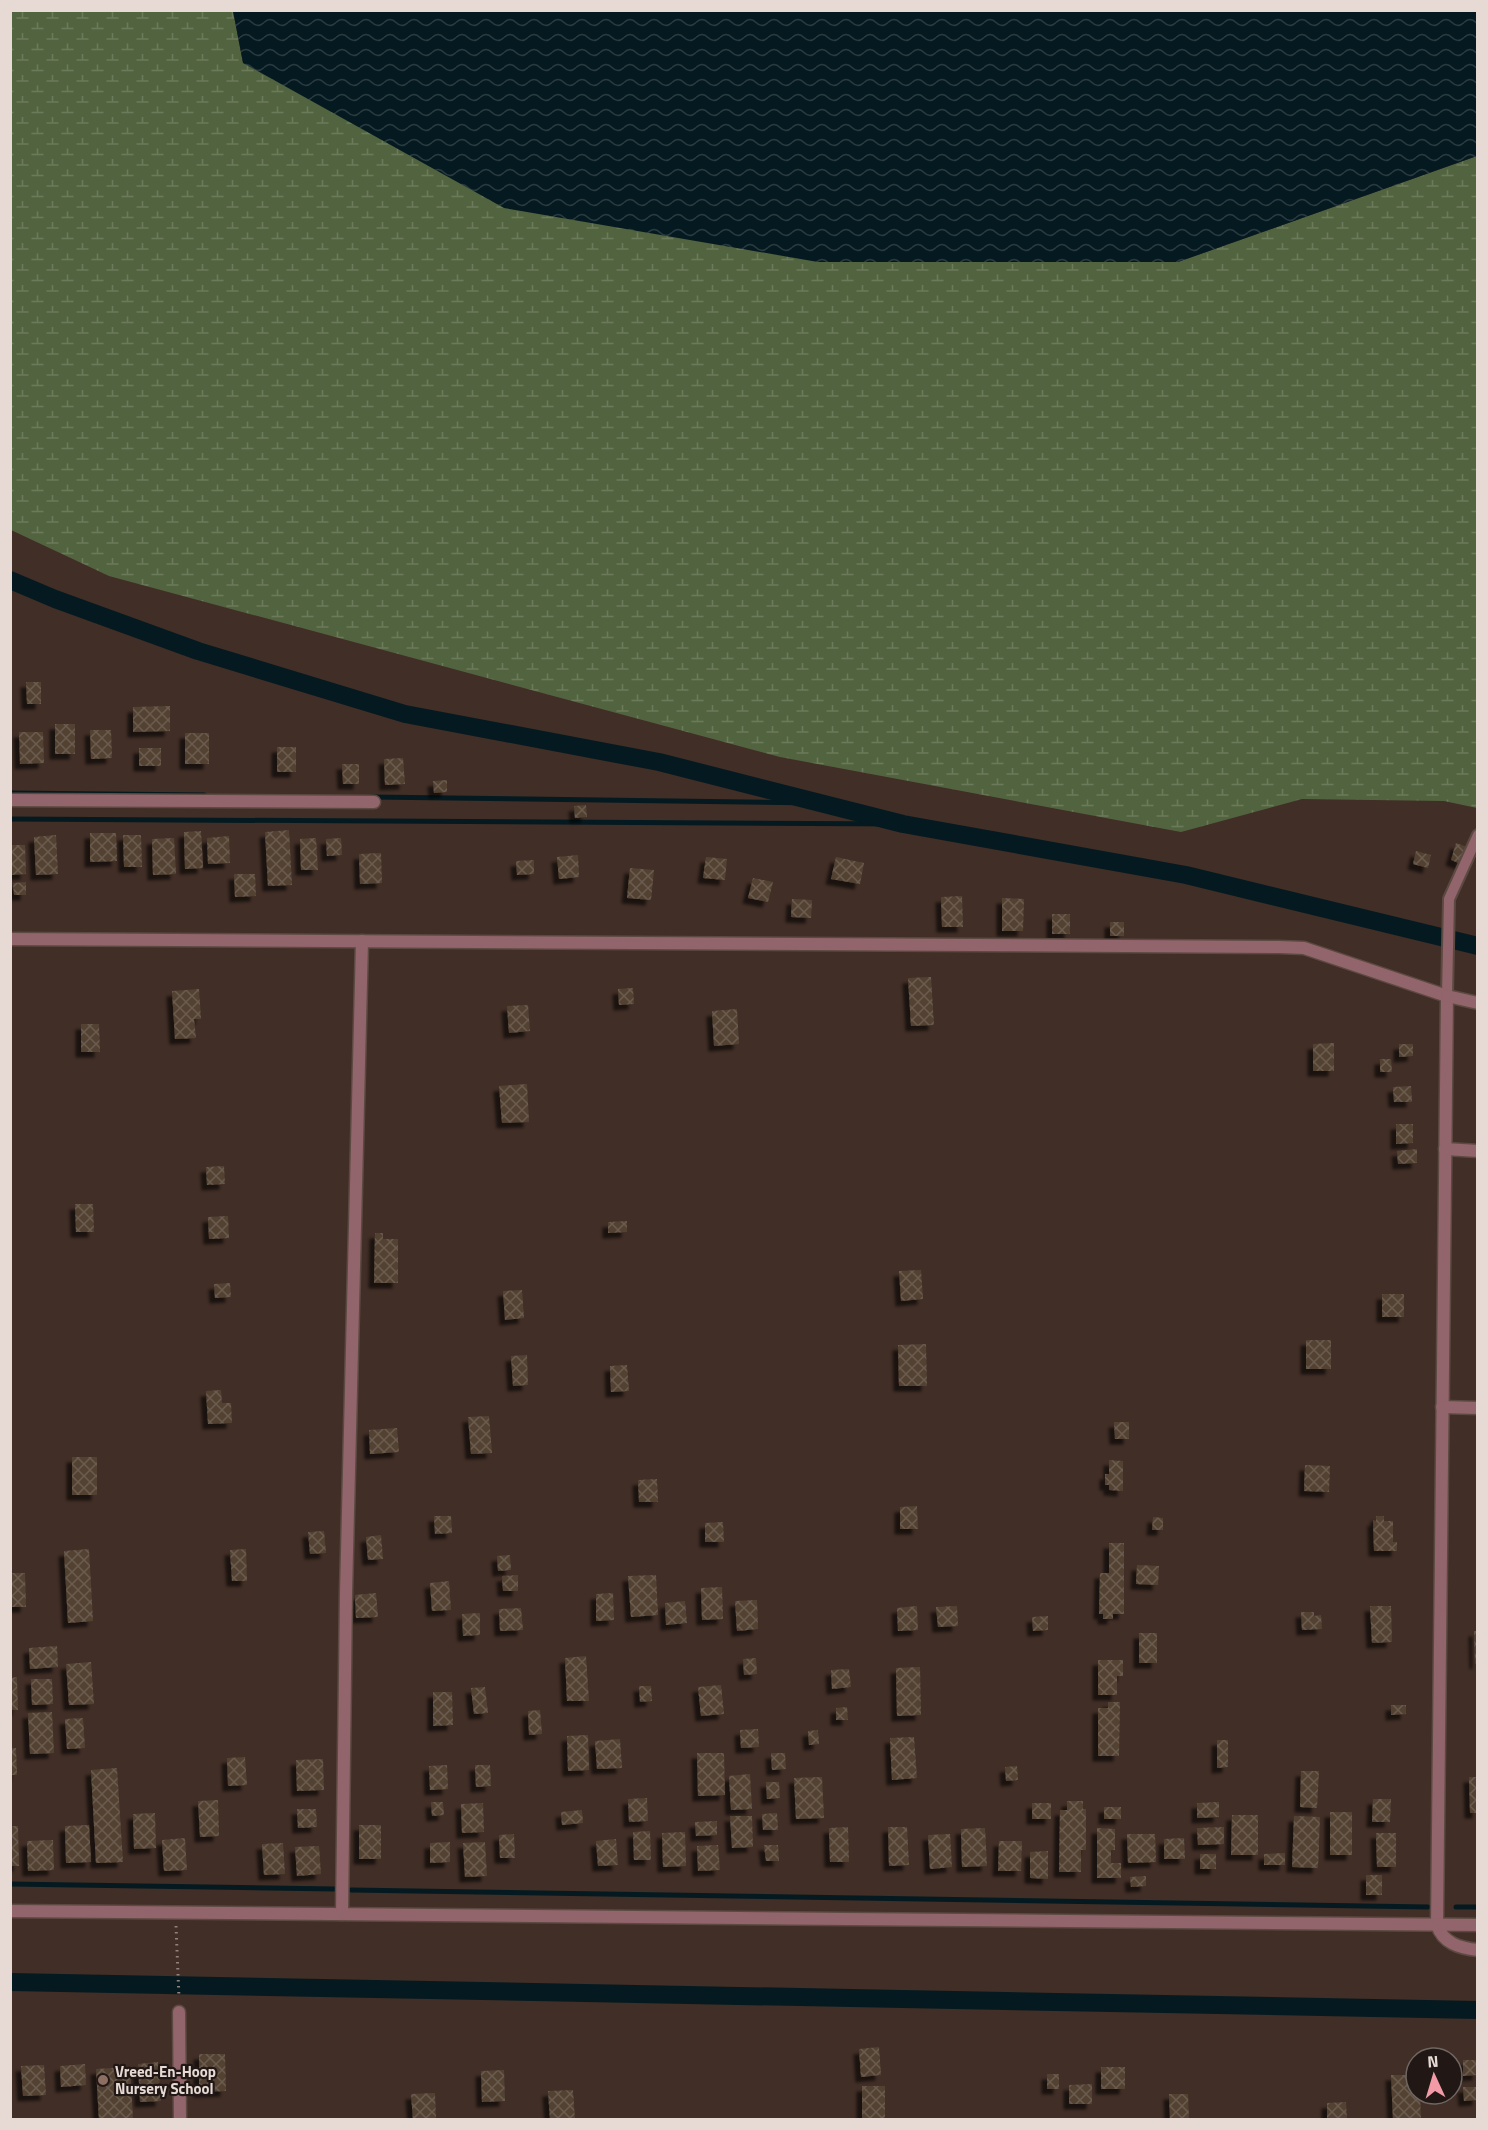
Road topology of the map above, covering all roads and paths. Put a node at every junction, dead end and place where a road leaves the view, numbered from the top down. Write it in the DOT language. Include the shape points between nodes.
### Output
graph roads {
  1 [pos="10,800"];
  2 [pos="374,802"];
  3 [pos="1478,835"];
  4 [pos="10,939"];
  5 [pos="362,941"];
  6 [pos="1448,996"];
  7 [pos="1478,1003"];
  8 [pos="1445,1149"];
  9 [pos="1478,1151"];
  10 [pos="1442,1407"];
  11 [pos="1478,1408"];
  12 [pos="10,1911"];
  13 [pos="176,1912"];
  14 [pos="342,1914"];
  15 [pos="1478,1925"];
  16 [pos="1438,1929"];
  17 [pos="1478,1950"];
  18 [pos="179,2006"];
  19 [pos="180,2120"];
  1 -- 2 [label="street"];
  3 -- 6 [label="lane" via="1449,899"];
  4 -- 5 [label="street"];
  5 -- 6 [label="street" via="1279,946 1304,948"];
  5 -- 14 [label="street"];
  6 -- 7 [label="street"];
  6 -- 8 [label="street"];
  8 -- 9 [label="street"];
  8 -- 10 [label="street"];
  10 -- 11 [label="street"];
  10 -- 16 [label="street"];
  12 -- 13 [label="street"];
  13 -- 14 [label="street"];
  13 -- 18 [label="path"];
  14 -- 16 [label="street"];
  15 -- 16 [label="street"];
  16 -- 17 [label="street" via="1454,1945"];
  18 -- 19 [label="street"];
}
